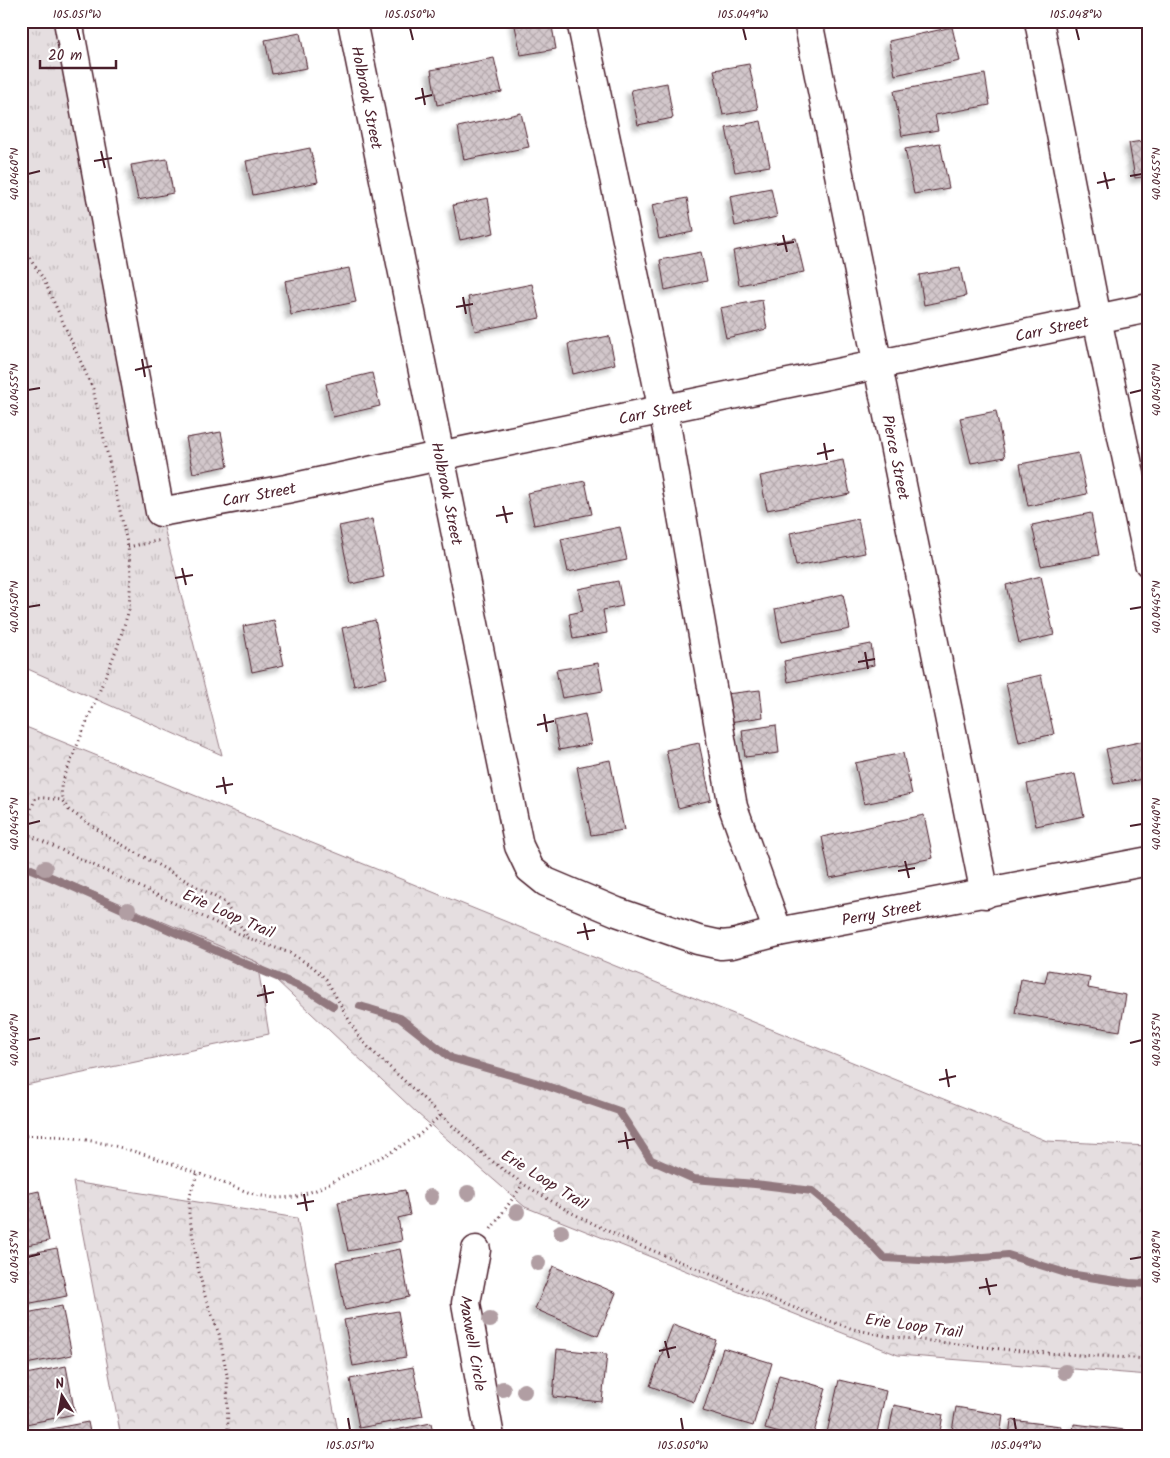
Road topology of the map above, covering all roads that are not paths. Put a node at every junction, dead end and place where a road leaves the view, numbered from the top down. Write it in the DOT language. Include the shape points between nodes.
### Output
graph roads {
  1 [pos="68,21"];
  2 [pos="352,21"];
  3 [pos="581,21"];
  4 [pos="808,21"];
  5 [pos="1039,21"];
  6 [pos="1149,308"];
  7 [pos="1097,319"];
  8 [pos="878,364"];
  9 [pos="662,409"];
  10 [pos="439,456"];
  11 [pos="1149,563"];
  12 [pos="1149,861"];
  13 [pos="985,894"];
  14 [pos="617,912"];
  15 [pos="778,932"];
  16 [pos="476,1250"];
  17 [pos="490,1437"];
  1 -- 10 [label="street, Carr Street" via="160,512"];
  2 -- 10 [label="street, Holbrook Street"];
  3 -- 9 [label="street"];
  4 -- 8 [label="street, Pierce Street"];
  5 -- 7 [label="street"];
  6 -- 7 [label="street, Carr Street"];
  7 -- 8 [label="street, Carr Street"];
  7 -- 11 [label="street"];
  8 -- 9 [label="street, Carr Street"];
  8 -- 13 [label="street, Pierce Street"];
  9 -- 10 [label="street, Carr Street"];
  9 -- 15 [label="street" via="733,807"];
  10 -- 14 [label="street, Holbrook Street" via="518,846 530,870 546,882"];
  12 -- 13 [label="street, Perry Street"];
  13 -- 15 [label="street, Perry Street"];
  14 -- 15 [label="street, Perry Street" via="698,940 721,944"];
  16 -- 17 [label="street, Maxwell Circle" via="466,1303"];
}
